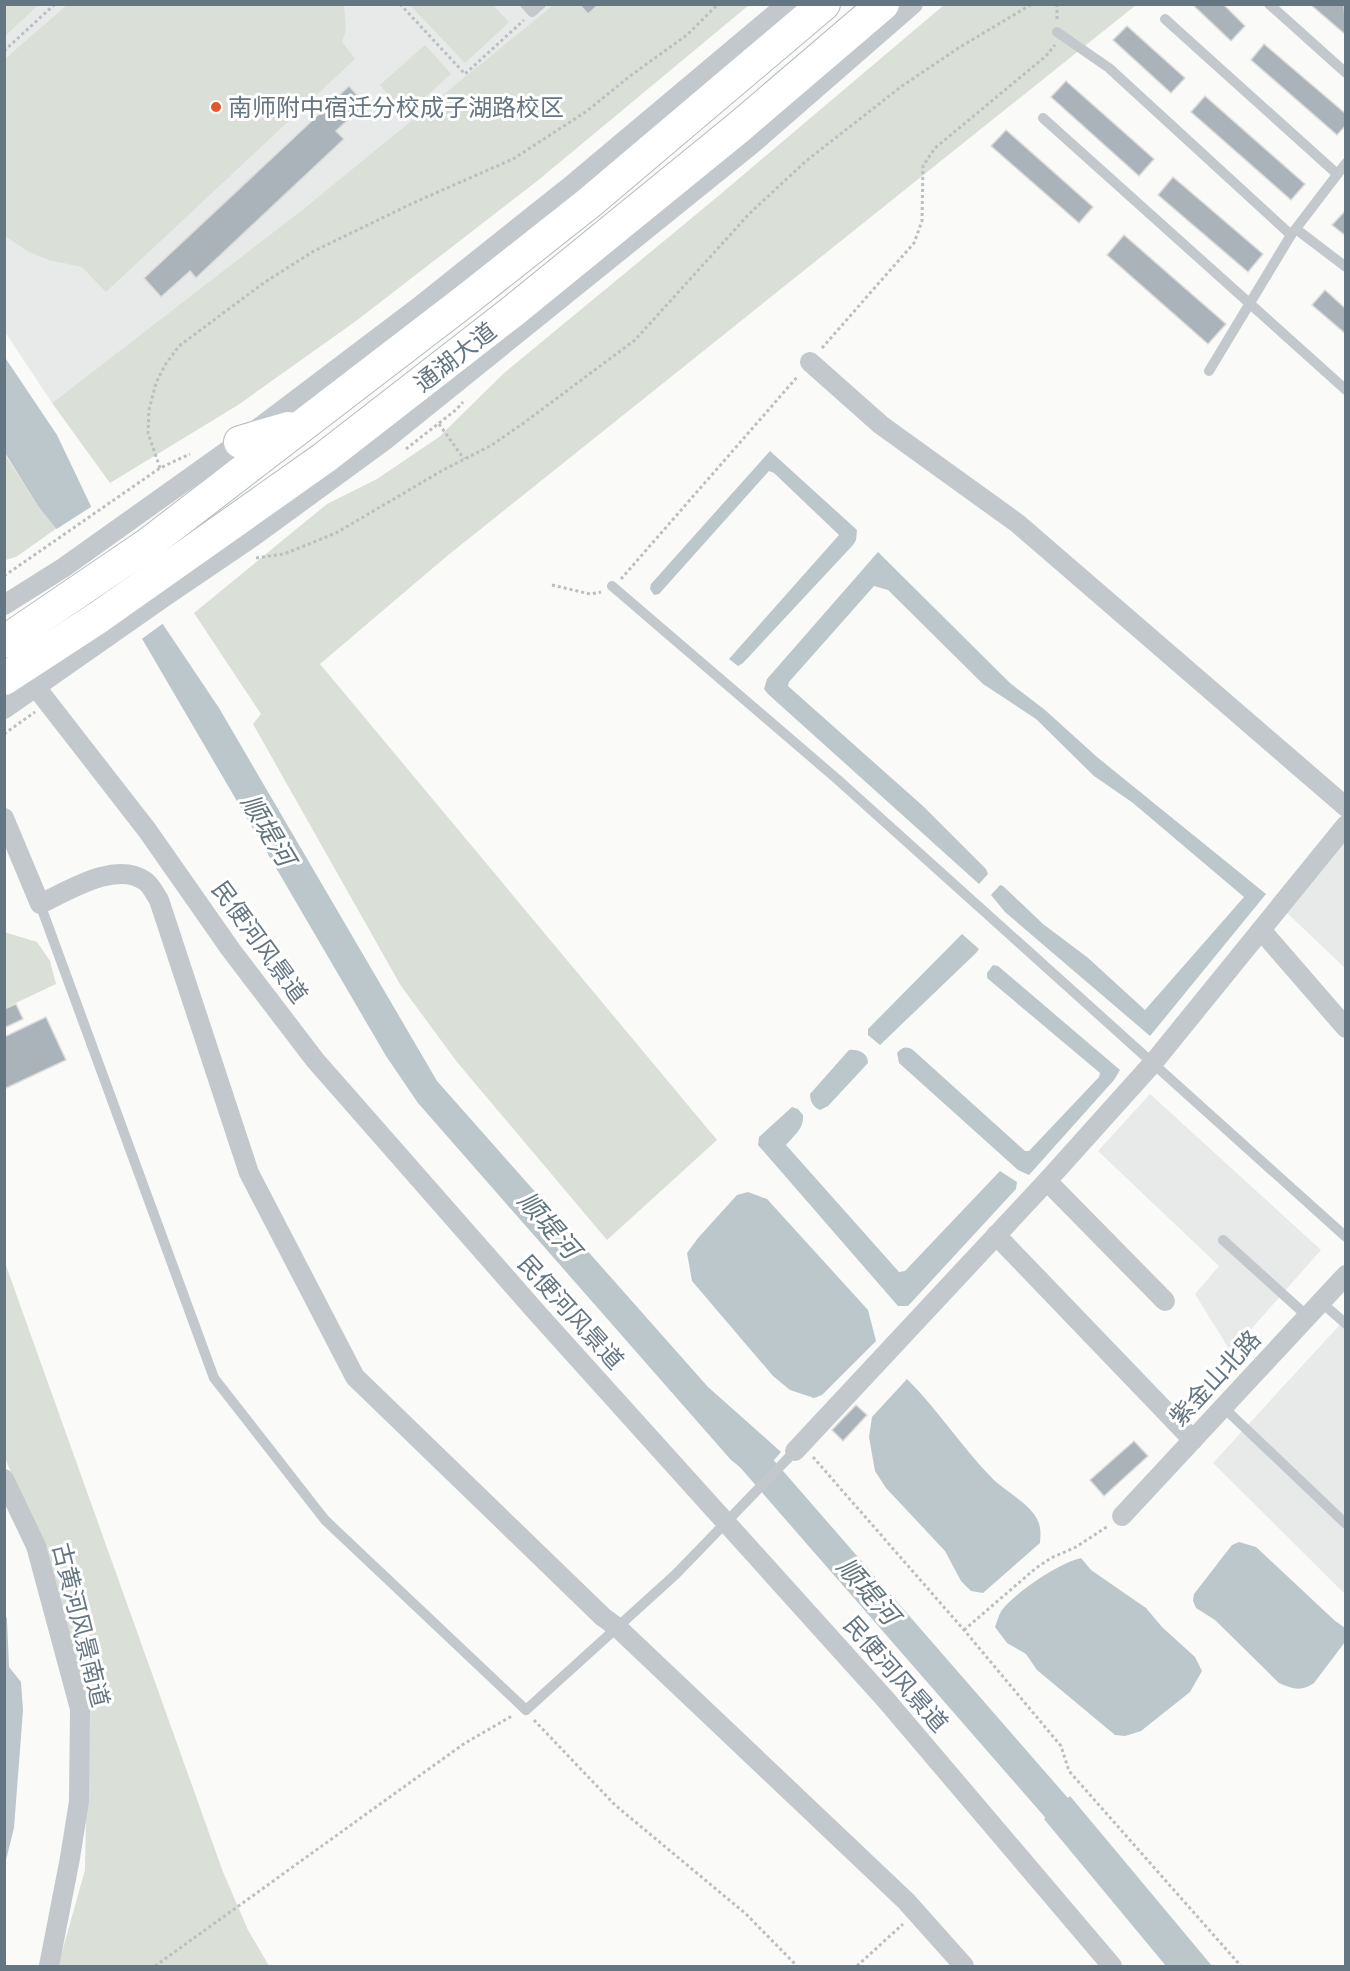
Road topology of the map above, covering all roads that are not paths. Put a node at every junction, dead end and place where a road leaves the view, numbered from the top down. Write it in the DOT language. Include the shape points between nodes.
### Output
graph roads {
  1 [pos="787,4"];
  2 [pos="824,4"];
  3 [pos="883,4"];
  4 [pos="913,4"];
  5 [pos="1269,4"];
  6 [pos="1165,20"];
  7 [pos="1057,32"];
  8 [pos="1346,74"];
  9 [pos="1042,118"];
  10 [pos="1345,163"];
  11 [pos="1336,173"];
  12 [pos="1294,232"];
  13 [pos="1346,267"];
  14 [pos="1250,302"];
  15 [pos="810,362"];
  16 [pos="1209,371"];
  17 [pos="1346,390"];
  18 [pos="306,423"];
  19 [pos="240,442"];
  20 [pos="233,522"];
  21 [pos="195,575"];
  22 [pos="73,579"];
  23 [pos="163,585"];
  24 [pos="612,586"];
  25 [pos="4,606"];
  26 [pos="4,642"];
  27 [pos="20,678"];
  28 [pos="4,710"];
  29 [pos="1346,807"];
  30 [pos="4,818"];
  31 [pos="1346,825"];
  32 [pos="40,904"];
  33 [pos="1261,930"];
  34 [pos="1346,1028"];
  35 [pos="1153,1063"];
  36 [pos="1047,1181"];
  37 [pos="996,1235"];
  38 [pos="1346,1237"];
  39 [pos="1223,1240"];
  40 [pos="1346,1275"];
  41 [pos="1165,1301"];
  42 [pos="1314,1309"];
  43 [pos="1346,1324"];
  44 [pos="1223,1407"];
  45 [pos="1193,1440"];
  46 [pos="798,1447"];
  47 [pos="4,1479"];
  48 [pos="1122,1516"];
  49 [pos="730,1518"];
  50 [pos="1346,1524"];
  51 [pos="618,1628"];
  52 [pos="49,1966"];
  53 [pos="963,1966"];
  54 [pos="1112,1966"];
  1 -- 19 [label="street" via="574,183"];
  2 -- 18 [label="main road, 通湖大道" via="590,202"];
  3 -- 20 [label="main road, 通湖大道" via="512,312 324,458"];
  4 -- 21 [label="street" via="751,145 439,398 254,536"];
  5 -- 8 [label="lane"];
  6 -- 11 [label="lane"];
  7 -- 12 [label="lane" via="1109,68"];
  9 -- 14 [label="lane"];
  10 -- 11 [label="lane"];
  11 -- 12 [label="lane"];
  12 -- 13 [label="lane"];
  12 -- 14 [label="lane"];
  14 -- 16 [label="lane"];
  14 -- 17 [label="lane"];
  15 -- 29 [label="street" via="881,425 1017,523"];
  18 -- 19 [label="main road"];
  18 -- 22 [label="main road, 通湖大道" via="148,544"];
  19 -- 22 [label="street" via="124,523"];
  20 -- 21 [label="main road"];
  20 -- 23 [label="main road, 通湖大道"];
  21 -- 23 [label="street"];
  22 -- 25 [label="street"];
  22 -- 26 [label="main road, 通湖大道"];
  23 -- 27 [label="main road, 通湖大道"];
  24 -- 35 [label="lane" via="837,779"];
  27 -- 28 [label="street"];
  27 -- 49 [label="street, 民便河风景道" via="147,830 315,1060 537,1314"];
  30 -- 32 [label="street"];
  31 -- 33 [label="street"];
  32 -- 51 [label="street" via="99,876 132,875 146,881 159,900 170,929 249,1173 355,1377"];
  32 -- 51 [label="lane" via="214,1378 325,1520 526,1710"];
  33 -- 34 [label="street"];
  33 -- 35 [label="street"];
  35 -- 36 [label="street"];
  35 -- 38 [label="lane"];
  36 -- 37 [label="street"];
  36 -- 41 [label="street"];
  37 -- 45 [label="street"];
  37 -- 46 [label="street"];
  39 -- 42 [label="lane"];
  40 -- 42 [label="street, 紫金山北路"];
  42 -- 43 [label="lane"];
  42 -- 44 [label="street, 紫金山北路"];
  44 -- 45 [label="street, 紫金山北路"];
  44 -- 50 [label="lane"];
  45 -- 48 [label="street, 紫金山北路"];
  46 -- 49 [label="lane"];
  47 -- 52 [label="street, 古黄河风景南道" via="36,1546 80,1710 79,1801"];
  49 -- 51 [label="lane"];
  49 -- 54 [label="street, 民便河风景道"];
  51 -- 53 [label="street" via="916,1912"];
}
